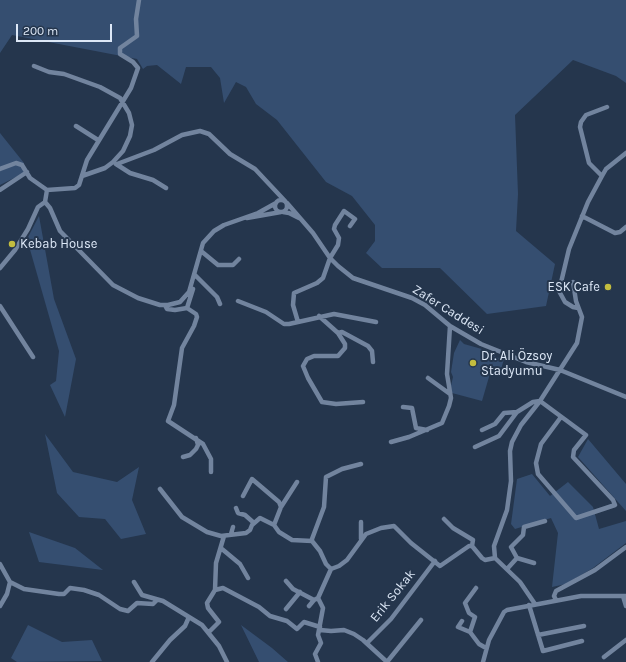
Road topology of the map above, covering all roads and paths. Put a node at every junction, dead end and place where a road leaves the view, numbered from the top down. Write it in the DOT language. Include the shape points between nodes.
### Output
graph roads {
  1 [pos="139,0"];
  2 [pos="34,66"];
  3 [pos="122,102"];
  4 [pos="607,107"];
  5 [pos="76,126"];
  6 [pos="98,140"];
  7 [pos="626,153"];
  8 [pos="115,163"];
  9 [pos="0,169"];
  10 [pos="27,172"];
  11 [pos="82,176"];
  12 [pos="602,176"];
  13 [pos="272,187"];
  14 [pos="166,188"];
  15 [pos="0,190"];
  16 [pos="47,190"];
  17 [pos="45,202"];
  18 [pos="276,202"];
  19 [pos="286,202"];
  20 [pos="282,212"];
  21 [pos="582,216"];
  22 [pos="244,218"];
  23 [pos="302,220"];
  24 [pos="350,226"];
  25 [pos="626,227"];
  26 [pos="201,251"];
  27 [pos="330,258"];
  28 [pos="240,259"];
  29 [pos="0,268"];
  30 [pos="196,274"];
  31 [pos="194,281"];
  32 [pos="573,282"];
  33 [pos="238,301"];
  34 [pos="220,304"];
  35 [pos="165,305"];
  36 [pos="0,306"];
  37 [pos="187,308"];
  38 [pos="578,308"];
  39 [pos="319,316"];
  40 [pos="298,322"];
  41 [pos="376,322"];
  42 [pos="450,326"];
  43 [pos="338,333"];
  44 [pos="33,357"];
  45 [pos="373,362"];
  46 [pos="560,370"];
  47 [pos="428,378"];
  48 [pos="450,394"];
  49 [pos="626,397"];
  50 [pos="540,401"];
  51 [pos="363,402"];
  52 [pos="403,407"];
  53 [pos="516,412"];
  54 [pos="561,417"];
  55 [pos="426,430"];
  56 [pos="482,430"];
  57 [pos="196,438"];
  58 [pos="391,442"];
  59 [pos="474,447"];
  60 [pos="183,457"];
  61 [pos="360,464"];
  62 [pos="211,472"];
  63 [pos="297,482"];
  64 [pos="160,489"];
  65 [pos="243,496"];
  66 [pos="281,507"];
  67 [pos="236,508"];
  68 [pos="444,520"];
  69 [pos="545,521"];
  70 [pos="254,522"];
  71 [pos="361,522"];
  72 [pos="274,525"];
  73 [pos="233,527"];
  74 [pos="231,534"];
  75 [pos="224,536"];
  76 [pos="361,539"];
  77 [pos="312,541"];
  78 [pos="472,546"];
  79 [pos="626,548"];
  80 [pos="222,549"];
  81 [pos="495,558"];
  82 [pos="517,558"];
  83 [pos="434,561"];
  84 [pos="534,562"];
  85 [pos="0,564"];
  86 [pos="507,569"];
  87 [pos="330,570"];
  88 [pos="248,578"];
  89 [pos="286,580"];
  90 [pos="10,582"];
  91 [pos="134,582"];
  92 [pos="476,588"];
  93 [pos="215,590"];
  94 [pos="300,592"];
  95 [pos="624,596"];
  96 [pos="316,599"];
  97 [pos="157,600"];
  98 [pos="556,600"];
  99 [pos="532,605"];
  100 [pos="0,606"];
  101 [pos="309,606"];
  102 [pos="626,606"];
  103 [pos="286,609"];
  104 [pos="189,617"];
  105 [pos="421,620"];
  106 [pos="462,621"];
  107 [pos="584,626"];
  108 [pos="320,628"];
  109 [pos="209,632"];
  110 [pos="470,632"];
  111 [pos="538,635"];
  112 [pos="626,640"];
  113 [pos="582,641"];
  114 [pos="367,643"];
  115 [pos="486,648"];
  116 [pos="604,657"];
  117 [pos="152,662"];
  118 [pos="227,662"];
  119 [pos="318,662"];
  120 [pos="387,662"];
  121 [pos="482,662"];
  1 -- 3 [label="street" via="137,36 120,48 120,54 138,68 131,88"];
  2 -- 3 [label="street" via="100,87 120,98"];
  3 -- 6 [label="street"];
  3 -- 8 [label="street" via="129,113 132,125 130,136"];
  4 -- 12 [label="street" via="586,115 580,122 589,163"];
  5 -- 6 [label="street"];
  6 -- 11 [label="street"];
  7 -- 12 [label="street" via="606,169"];
  8 -- 11 [label="street"];
  8 -- 13 [label="street, Zafer Caddesi" via="200,131 209,134 230,154 255,169"];
  8 -- 14 [label="street" via="130,173 153,180"];
  9 -- 10 [label="street" via="19,164"];
  10 -- 15 [label="street"];
  10 -- 16 [label="street" via="35,183"];
  11 -- 16 [label="street" via="75,188"];
  12 -- 21 [label="street"];
  13 -- 18 [label="street"];
  13 -- 19 [label="street, Zafer Caddesi"];
  16 -- 17 [label="street"];
  17 -- 29 [label="street" via="38,207 28,230"];
  17 -- 35 [label="street" via="60,232 113,285 138,298"];
  18 -- 19 [label="street" via="280,199"];
  18 -- 20 [label="street" via="276,209"];
  18 -- 22 [label="street"];
  19 -- 20 [label="street" via="287,208"];
  19 -- 23 [label="street, Zafer Caddesi"];
  20 -- 22 [label="street"];
  20 -- 23 [label="street" via="290,213"];
  21 -- 25 [label="street" via="615,233"];
  21 -- 38 [label="street" via="569,249 559,287 565,302 573,308"];
  22 -- 26 [label="street" via="214,231 203,243"];
  23 -- 27 [label="street, Zafer Caddesi"];
  24 -- 27 [label="street" via="355,219 344,211 335,225 334,229 339,238 338,245"];
  26 -- 28 [label="street" via="218,265 233,265"];
  26 -- 30 [label="street"];
  27 -- 40 [label="street" via="321,281 294,293 293,305"];
  27 -- 42 [label="street, Zafer Caddesi" via="354,278 425,305"];
  30 -- 31 [label="street"];
  30 -- 34 [label="street" via="217,297"];
  31 -- 35 [label="street" via="190,292 184,298 174,304"];
  31 -- 37 [label="street"];
  32 -- 38 [label="street"];
  33 -- 40 [label="street" via="266,312 284,324"];
  35 -- 37 [label="street" via="175,310"];
  36 -- 44 [label="street"];
  37 -- 57 [label="street" via="197,317 182,348 174,405 168,421"];
  38 -- 46 [label="street" via="582,316 577,343"];
  39 -- 40 [label="street"];
  39 -- 41 [label="street" via="341,314"];
  39 -- 43 [label="street"];
  42 -- 46 [label="street, Zafer Caddesi" via="481,344 516,358"];
  42 -- 48 [label="street" via="447,374"];
  43 -- 45 [label="street" via="342,332 368,346 372,351"];
  43 -- 51 [label="street" via="345,344 342,353 334,356 309,357 304,362 305,370 322,402"];
  46 -- 49 [label="street, Zafer Caddesi"];
  46 -- 50 [label="street"];
  47 -- 48 [label="street"];
  48 -- 55 [label="street" via="450,406 442,423"];
  50 -- 53 [label="street" via="533,402"];
  50 -- 54 [label="street"];
  50 -- 81 [label="street" via="520,425 512,442 507,510 494,546"];
  52 -- 55 [label="street" via="412,408 416,428"];
  53 -- 56 [label="street" via="504,413 491,427"];
  53 -- 59 [label="street" via="499,436"];
  54 -- 54 [label="street" via="586,435 574,450 574,457 614,500 615,505 576,518 538,474 536,463 541,444"];
  55 -- 58 [label="street"];
  57 -- 60 [label="street" via="196,450"];
  57 -- 62 [label="street" via="208,452 212,465"];
  61 -- 77 [label="street" via="326,477 324,507"];
  63 -- 66 [label="street"];
  64 -- 75 [label="street" via="182,517 207,532"];
  65 -- 66 [label="street" via="252,479 279,502"];
  66 -- 72 [label="street"];
  67 -- 70 [label="street" via="238,513"];
  68 -- 78 [label="street" via="473,540"];
  69 -- 82 [label="street" via="524,527 523,535 511,547"];
  70 -- 72 [label="street" via="260,518"];
  70 -- 74 [label="street" via="246,533"];
  71 -- 76 [label="street"];
  72 -- 77 [label="street" via="279,532 292,540"];
  73 -- 74 [label="street"];
  74 -- 75 [label="street"];
  75 -- 80 [label="street"];
  76 -- 83 [label="street" via="370,531 394,526"];
  76 -- 87 [label="street" via="347,560"];
  77 -- 87 [label="street"];
  78 -- 81 [label="street" via="485,560"];
  78 -- 83 [label="street" via="440,566"];
  79 -- 98 [label="street" via="595,570 556,591"];
  80 -- 88 [label="street" via="240,564"];
  80 -- 93 [label="street" via="216,563"];
  81 -- 86 [label="street"];
  82 -- 84 [label="street"];
  82 -- 86 [label="street"];
  83 -- 114 [label="street, Erik Sokak" via="391,619"];
  85 -- 90 [label="street"];
  86 -- 99 [label="street" via="520,582"];
  87 -- 96 [label="street"];
  89 -- 94 [label="street" via="293,589"];
  90 -- 97 [label="street" via="41,593 64,594 70,588 84,590 128,611 138,603 153,604"];
  90 -- 100 [label="street"];
  91 -- 97 [label="street" via="142,595"];
  92 -- 110 [label="street" via="465,603 469,613 475,618"];
  93 -- 108 [label="street" via="225,589 259,607 270,616 287,621 297,629 304,622"];
  93 -- 109 [label="street" via="206,605 219,622"];
  94 -- 96 [label="street"];
  94 -- 103 [label="street"];
  95 -- 98 [label="street" via="592,595"];
  95 -- 102 [label="street"];
  96 -- 101 [label="street"];
  96 -- 108 [label="street" via="323,608"];
  97 -- 104 [label="street"];
  98 -- 99 [label="street"];
  99 -- 111 [label="street"];
  99 -- 115 [label="street" via="504,612"];
  104 -- 109 [label="street"];
  104 -- 117 [label="street" via="185,626"];
  105 -- 120 [label="street"];
  106 -- 110 [label="street" via="458,627"];
  107 -- 111 [label="street"];
  108 -- 114 [label="street" via="344,630"];
  108 -- 119 [label="street" via="318,635 321,643 315,654"];
  109 -- 118 [label="street"];
  110 -- 115 [label="street" via="479,644"];
  111 -- 113 [label="street" via="543,651"];
  112 -- 116 [label="street"];
  114 -- 120 [label="street"];
  115 -- 121 [label="street"];
}
